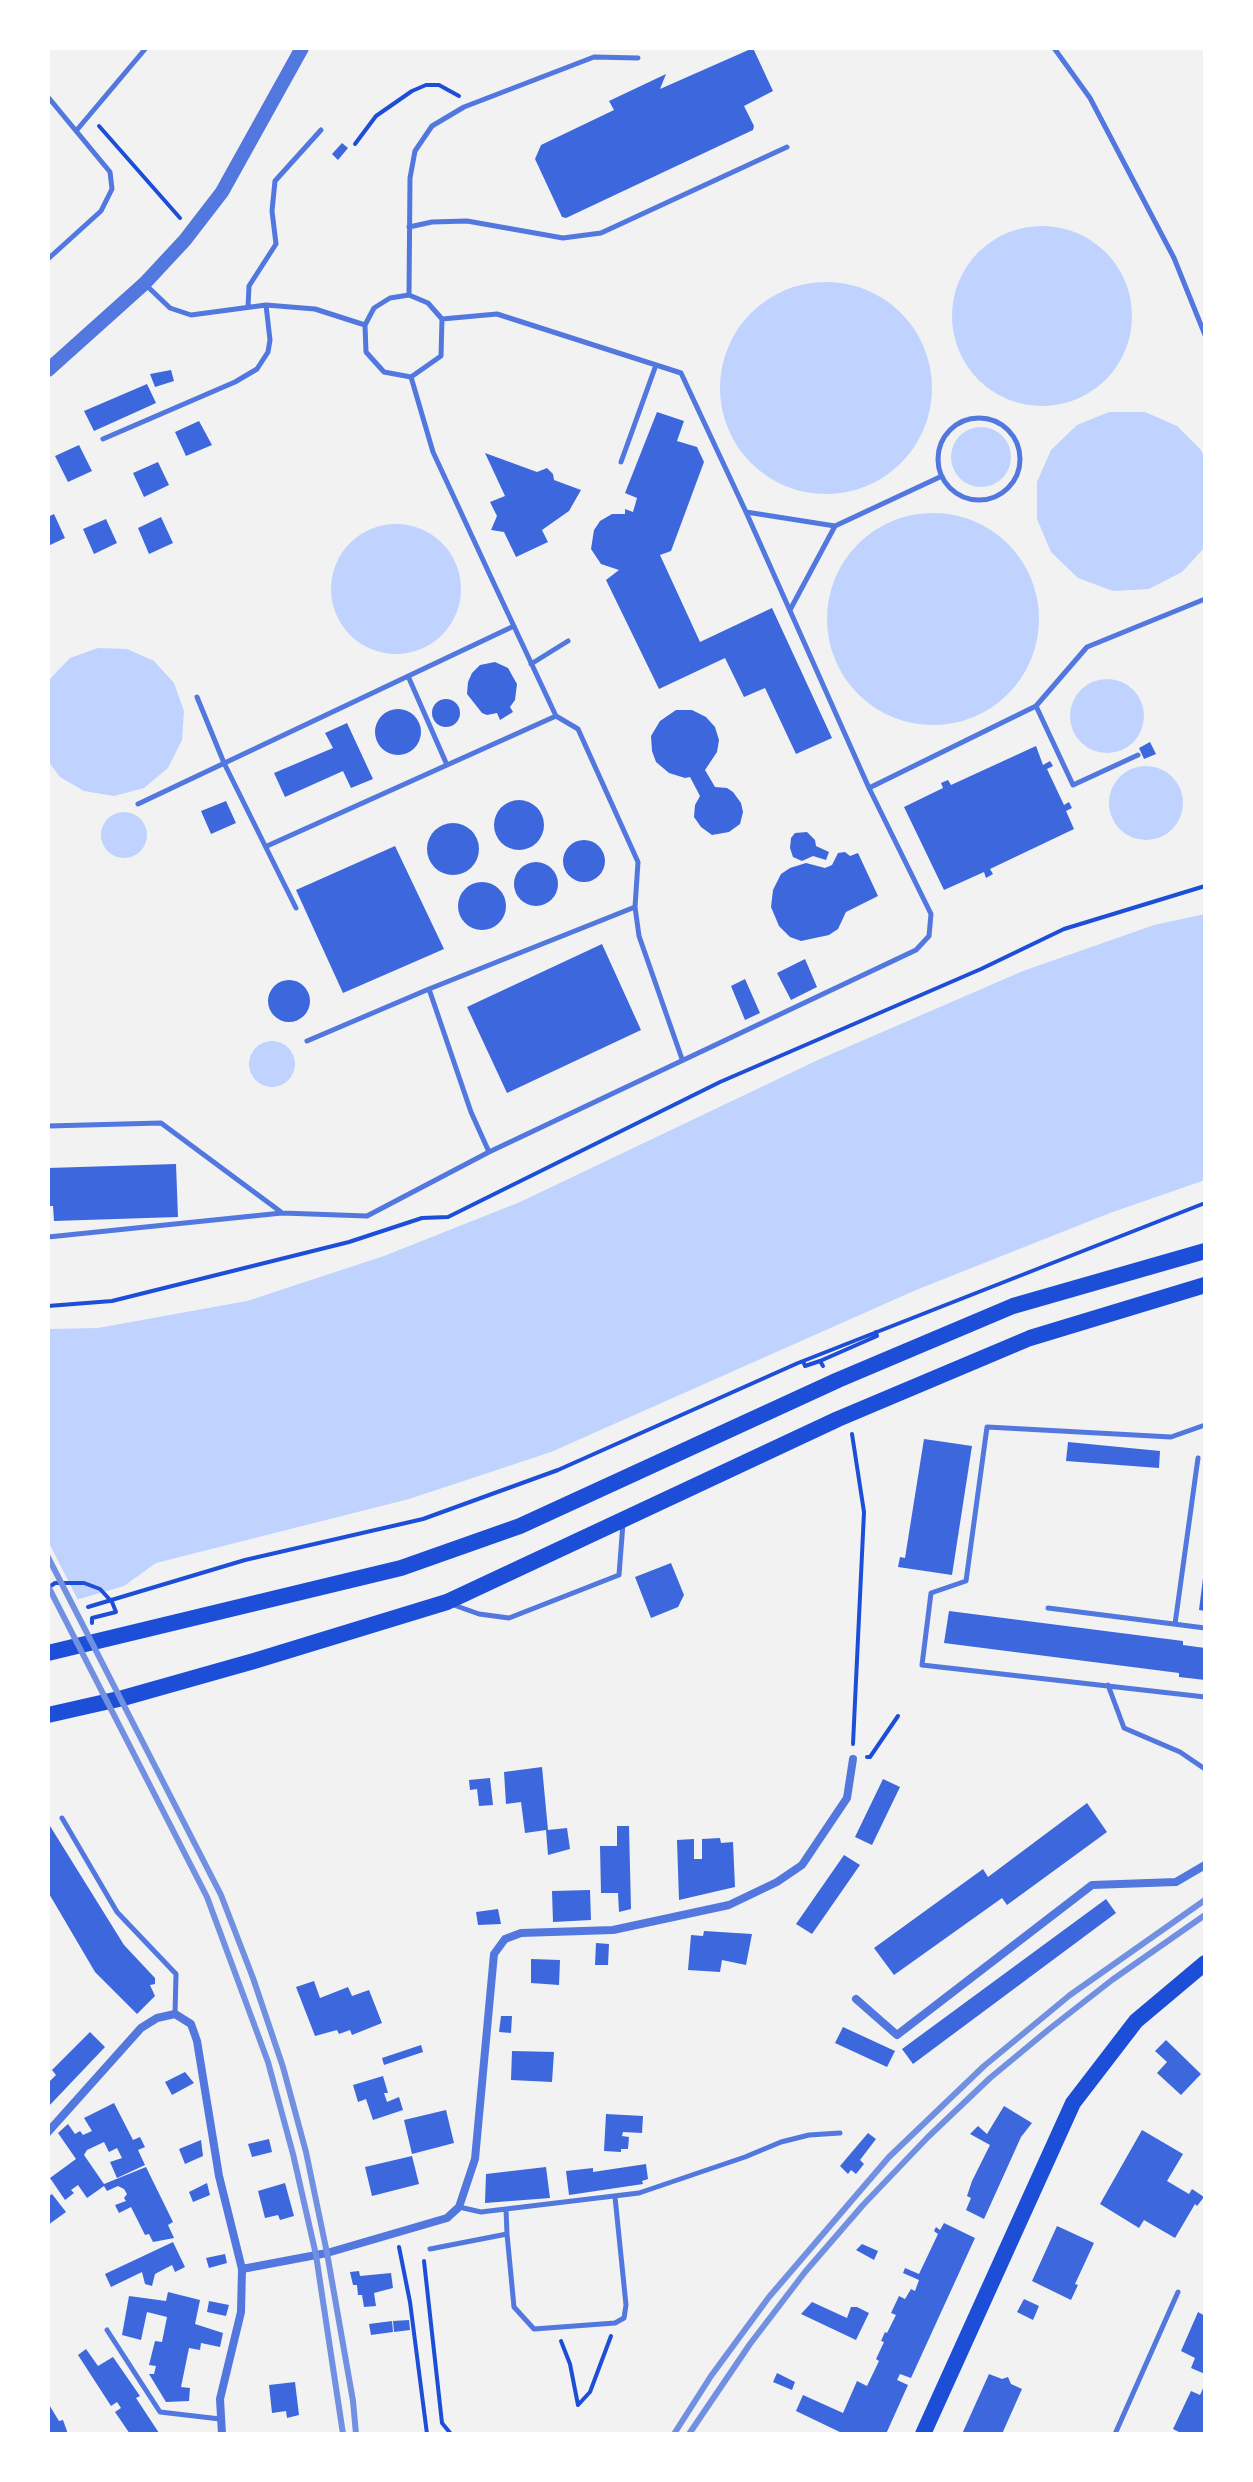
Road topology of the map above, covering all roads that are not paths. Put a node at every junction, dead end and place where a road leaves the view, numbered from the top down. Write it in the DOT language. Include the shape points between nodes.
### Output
graph roads {
  1 [pos="146,48"];
  2 [pos="302,48"];
  3 [pos="1054,48"];
  4 [pos="638,58"];
  5 [pos="48,97"];
  6 [pos="321,130"];
  7 [pos="76,131"];
  8 [pos="787,147"];
  9 [pos="409,227"];
  10 [pos="49,256"];
  11 [pos="145,283"];
  12 [pos="409,295"];
  13 [pos="266,305"];
  14 [pos="248,307"];
  15 [pos="442,319"];
  16 [pos="365,325"];
  17 [pos="1205,335"];
  18 [pos="656,365"];
  19 [pos="48,370"];
  20 [pos="411,377"];
  21 [pos="103,439"];
  22 [pos="621,462"];
  23 [pos="942,476"];
  24 [pos="746,512"];
  25 [pos="835,526"];
  26 [pos="1205,599"];
  27 [pos="790,611"];
  28 [pos="514,626"];
  29 [pos="568,641"];
  30 [pos="531,664"];
  31 [pos="408,676"];
  32 [pos="197,697"];
  33 [pos="1036,706"];
  34 [pos="556,716"];
  35 [pos="1138,755"];
  36 [pos="224,763"];
  37 [pos="447,765"];
  38 [pos="869,788"];
  39 [pos="138,804"];
  40 [pos="267,846"];
  41 [pos="635,907"];
  42 [pos="296,908"];
  43 [pos="429,989"];
  44 [pos="307,1041"];
  45 [pos="682,1059"];
  46 [pos="48,1126"];
  47 [pos="489,1152"];
  48 [pos="282,1213"];
  49 [pos="48,1237"];
  50 [pos="1205,1251"];
  51 [pos="1205,1285"];
  52 [pos="1205,1425"];
  53 [pos="1198,1458"];
  54 [pos="624,1519"];
  55 [pos="447,1602"];
  56 [pos="1048,1608"];
  57 [pos="1175,1624"];
  58 [pos="1205,1628"];
  59 [pos="48,1653"];
  60 [pos="1108,1685"];
  61 [pos="1205,1697"];
  62 [pos="48,1715"];
  63 [pos="853,1759"];
  64 [pos="1205,1769"];
  65 [pos="62,1818"];
  66 [pos="1205,1865"];
  67 [pos="1205,1963"];
  68 [pos="856,1999"];
  69 [pos="175,2014"];
  70 [pos="48,2132"];
  71 [pos="840,2133"];
  72 [pos="615,2197"];
  73 [pos="459,2207"];
  74 [pos="506,2209"];
  75 [pos="507,2234"];
  76 [pos="430,2249"];
  77 [pos="242,2269"];
  78 [pos="1178,2292"];
  79 [pos="107,2330"];
  80 [pos="221,2419"];
  81 [pos="222,2434"];
  82 [pos="923,2434"];
  83 [pos="1115,2434"];
  1 -- 7 [label="lane"];
  2 -- 11 [label="street" via="222,192"];
  3 -- 17 [label="lane" via="1090,98 1174,258"];
  4 -- 9 [label="lane" via="594,57 464,107 432,126 415,151"];
  5 -- 7 [label="lane"];
  6 -- 14 [label="lane" via="275,181 276,244 249,286"];
  7 -- 10 [label="lane" via="110,172 112,189 101,211"];
  8 -- 9 [label="lane" via="601,233 563,238 467,221"];
  9 -- 12 [label="lane"];
  11 -- 14 [label="lane" via="170,308 191,315"];
  11 -- 19 [label="street"];
  12 -- 15 [label="lane" via="428,303"];
  12 -- 16 [label="lane" via="374,308"];
  13 -- 14 [label="lane"];
  13 -- 16 [label="lane" via="315,309"];
  13 -- 21 [label="lane" via="270,340 257,369"];
  15 -- 18 [label="lane" via="497,314"];
  15 -- 20 [label="lane" via="441,356"];
  16 -- 20 [label="lane" via="366,352 384,372"];
  18 -- 22 [label="lane"];
  18 -- 24 [label="lane" via="681,373"];
  20 -- 28 [label="lane" via="433,452"];
  23 -- 23 [label="lane" via="939,448 955,425 968,419 996,421 1016,441 1019,469 1003,493 975,500 950,488"];
  23 -- 25 [label="lane"];
  24 -- 25 [label="lane"];
  24 -- 27 [label="lane"];
  25 -- 27 [label="lane"];
  26 -- 33 [label="lane" via="1087,647"];
  27 -- 38 [label="lane"];
  28 -- 30 [label="lane"];
  28 -- 31 [label="lane"];
  29 -- 30 [label="lane"];
  30 -- 34 [label="lane"];
  31 -- 36 [label="lane"];
  31 -- 37 [label="lane"];
  32 -- 36 [label="lane"];
  33 -- 35 [label="lane" via="1073,785"];
  33 -- 38 [label="lane"];
  34 -- 37 [label="lane"];
  34 -- 41 [label="lane" via="578,729 638,862"];
  36 -- 39 [label="lane"];
  36 -- 40 [label="lane"];
  37 -- 40 [label="lane"];
  38 -- 45 [label="lane" via="931,914 929,936 916,950"];
  40 -- 42 [label="lane"];
  41 -- 43 [label="lane"];
  41 -- 45 [label="lane" via="639,936"];
  43 -- 44 [label="lane"];
  43 -- 47 [label="lane"];
  45 -- 47 [label="lane"];
  46 -- 48 [label="lane" via="161,1123"];
  47 -- 48 [label="lane" via="367,1216"];
  48 -- 49 [label="lane"];
  50 -- 59 [label="main road" via="1013,1306 476,1542 401,1568"];
  51 -- 54 [label="main road" via="1030,1338 838,1419"];
  52 -- 60 [label="lane" via="1171,1437 987,1427 966,1581 931,1593 922,1665"];
  53 -- 57 [label="lane"];
  54 -- 55 [label="main road"];
  54 -- 55 [label="lane" via="619,1575 509,1618"];
  55 -- 62 [label="main road" via="225,1670"];
  56 -- 57 [label="lane"];
  57 -- 58 [label="lane"];
  60 -- 61 [label="lane"];
  60 -- 64 [label="lane" via="1124,1728"];
  63 -- 73 [label="street" via="847,1798 802,1865 777,1882 729,1905 613,1930 521,1933 505,1939 494,1954 475,2159"];
  65 -- 69 [label="lane" via="117,1912 176,1974"];
  66 -- 68 [label="street" via="1176,1882 1092,1885 897,2035"];
  67 -- 82 [label="main road" via="1136,2021 1073,2103"];
  69 -- 70 [label="street" via="141,2028"];
  69 -- 77 [label="street" via="191,2024 197,2041 219,2176"];
  71 -- 72 [label="lane" via="781,2142 649,2190"];
  72 -- 74 [label="lane"];
  72 -- 75 [label="lane" via="626,2305 624,2318 615,2323 534,2329 514,2307"];
  73 -- 74 [label="lane" via="481,2212"];
  73 -- 77 [label="street" via="447,2218 327,2253"];
  74 -- 75 [label="lane"];
  75 -- 76 [label="lane"];
  77 -- 80 [label="street" via="241,2312 220,2399"];
  78 -- 83 [label="lane"];
  79 -- 80 [label="lane" via="160,2412"];
  80 -- 81 [label="street"];
}
